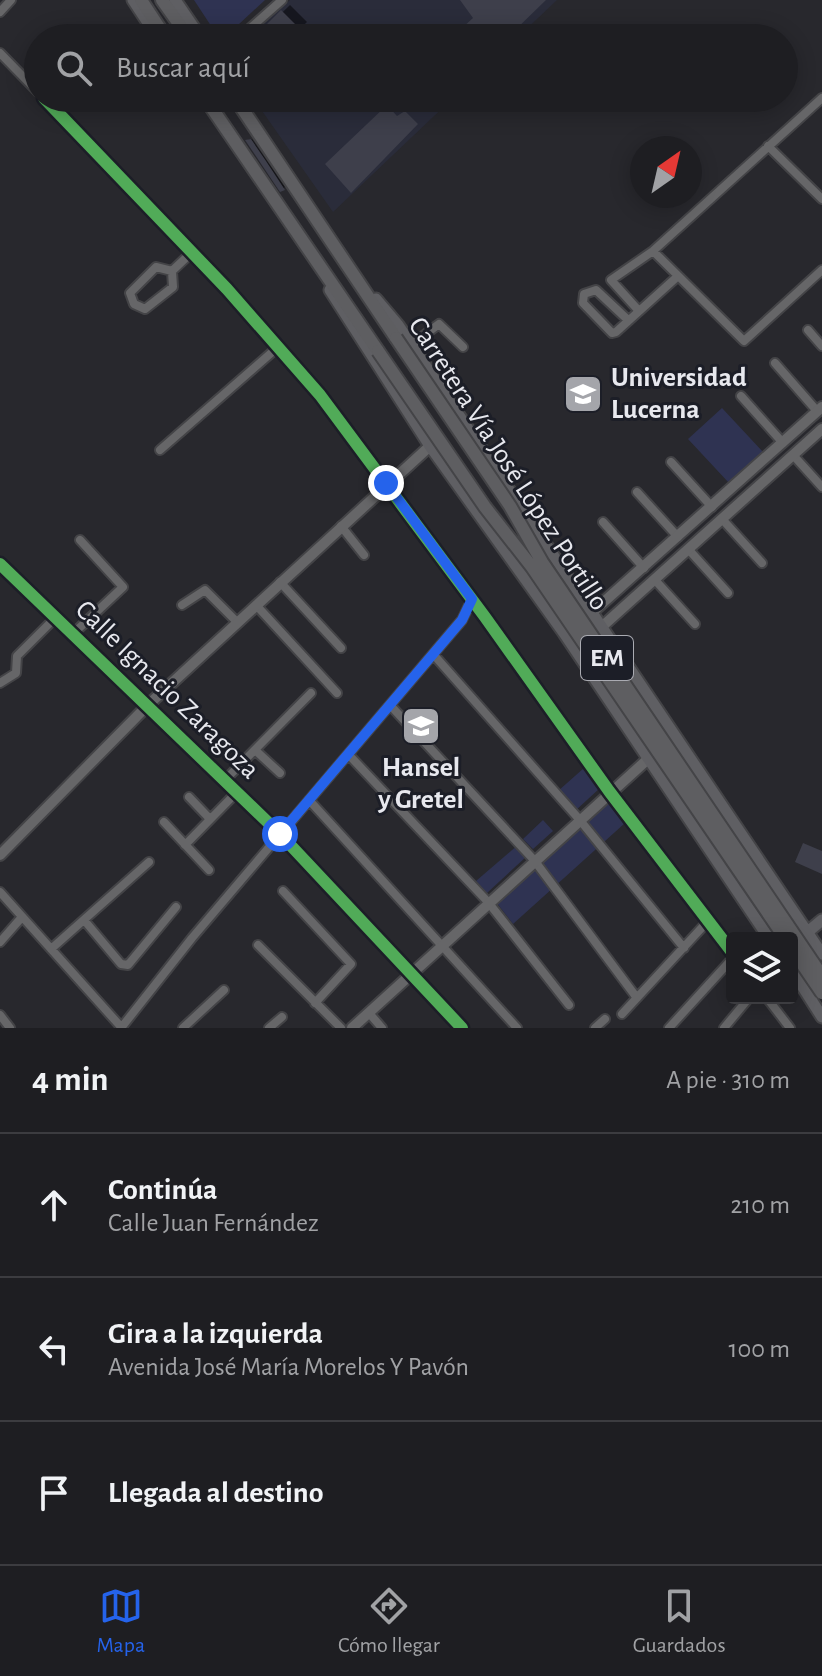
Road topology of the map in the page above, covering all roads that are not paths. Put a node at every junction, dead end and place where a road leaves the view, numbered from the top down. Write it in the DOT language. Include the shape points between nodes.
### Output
graph roads {
  1 [pos="11,0"];
  2 [pos="133,0"];
  3 [pos="141,0"];
  4 [pos="162,0"];
  5 [pos="175,0"];
  6 [pos="282,0"];
  7 [pos="0,12"];
  8 [pos="149,24"];
  9 [pos="157,24"];
  10 [pos="179,24"];
  11 [pos="191,24"];
  12 [pos="255,24"];
  13 [pos="0,53"];
  14 [pos="24,78"];
  15 [pos="822,98"];
  16 [pos="57,112"];
  17 [pos="214,112"];
  18 [pos="245,112"];
  19 [pos="768,146"];
  20 [pos="822,199"];
  21 [pos="653,251"];
  22 [pos="192,252"];
  23 [pos="310,255"];
  24 [pos="344,258"];
  25 [pos="822,270"];
  26 [pos="172,271"];
  27 [pos="678,276"];
  28 [pos="611,280"];
  29 [pos="600,292"];
  30 [pos="639,311"];
  31 [pos="628,320"];
  32 [pos="808,330"];
  33 [pos="411,345"];
  34 [pos="822,346"];
  35 [pos="278,347"];
  36 [pos="463,347"];
  37 [pos="775,363"];
  38 [pos="741,396"];
  39 [pos="820,409"];
  40 [pos="822,429"];
  41 [pos="783,443"];
  42 [pos="430,446"];
  43 [pos="160,450"];
  44 [pos="793,455"];
  45 [pos="671,462"];
  46 [pos="386,483"];
  47 [pos="822,487"];
  48 [pos="637,492"];
  49 [pos="712,507"];
  50 [pos="722,519"];
  51 [pos="603,522"];
  52 [pos="341,526"];
  53 [pos="678,537"];
  54 [pos="80,540"];
  55 [pos="689,550"];
  56 [pos="364,555"];
  57 [pos="762,563"];
  58 [pos="0,564"];
  59 [pos="644,568"];
  60 [pos="655,580"];
  61 [pos="280,582"];
  62 [pos="728,593"];
  63 [pos="472,599"];
  64 [pos="182,605"];
  65 [pos="256,605"];
  66 [pos="591,614"];
  67 [pos="57,616"];
  68 [pos="237,622"];
  69 [pos="695,624"];
  70 [pos="601,628"];
  71 [pos="75,632"];
  72 [pos="564,633"];
  73 [pos="341,648"];
  74 [pos="575,650"];
  75 [pos="433,654"];
  76 [pos="0,683"];
  77 [pos="311,693"];
  78 [pos="337,693"];
  79 [pos="148,705"];
  80 [pos="390,705"];
  81 [pos="255,750"];
  82 [pos="348,754"];
  83 [pos="648,759"];
  84 [pos="280,773"];
  85 [pos="225,780"];
  86 [pos="609,791"];
  87 [pos="237,792"];
  88 [pos="189,797"];
  89 [pos="309,800"];
  90 [pos="210,819"];
  91 [pos="579,819"];
  92 [pos="164,822"];
  93 [pos="280,834"];
  94 [pos="185,845"];
  95 [pos="0,855"];
  96 [pos="534,860"];
  97 [pos="149,862"];
  98 [pos="209,870"];
  99 [pos="283,891"];
  100 [pos="0,892"];
  101 [pos="488,902"];
  102 [pos="176,907"];
  103 [pos="22,917"];
  104 [pos="84,920"];
  105 [pos="822,920"];
  106 [pos="708,921"];
  107 [pos="765,932"];
  108 [pos="781,932"];
  109 [pos="807,933"];
  110 [pos="798,941"];
  111 [pos="0,942"];
  112 [pos="443,943"];
  113 [pos="726,944"];
  114 [pos="258,945"];
  115 [pos="820,946"];
  116 [pos="684,948"];
  117 [pos="51,949"];
  118 [pos="798,956"];
  119 [pos="798,963"];
  120 [pos="726,966"];
  121 [pos="413,973"];
  122 [pos="822,976"];
  123 [pos="798,978"];
  124 [pos="224,990"];
  125 [pos="822,993"];
  126 [pos="637,998"];
  127 [pos="315,1003"];
  128 [pos="744,1004"];
  129 [pos="772,1004"];
  130 [pos="569,1005"];
  131 [pos="369,1013"];
  132 [pos="622,1014"];
  133 [pos="0,1015"];
  134 [pos="282,1017"];
  135 [pos="822,1017"];
  136 [pos="605,1019"];
  137 [pos="10,1028"];
  138 [pos="122,1028"];
  139 [pos="183,1028"];
  140 [pos="269,1028"];
  141 [pos="341,1028"];
  142 [pos="352,1028"];
  143 [pos="382,1028"];
  144 [pos="462,1028"];
  145 [pos="517,1028"];
  146 [pos="595,1028"];
  147 [pos="669,1028"];
  148 [pos="724,1028"];
  149 [pos="790,1028"];
  1 -- 7 [label="street"];
  2 -- 8 [label="main road"];
  3 -- 9 [label="main road"];
  4 -- 10 [label="main road"];
  5 -- 11 [label="main road"];
  6 -- 12 [label="street"];
  13 -- 14 [label="street"];
  15 -- 19 [label="street"];
  16 -- 22 [label="street"];
  17 -- 23 [label="main road, Carretera Vía José López Portillo / EM"];
  18 -- 24 [label="main road, Carretera Vía José López Portillo / EM"];
  19 -- 20 [label="street"];
  19 -- 21 [label="street"];
  21 -- 27 [label="street"];
  21 -- 28 [label="street"];
  22 -- 26 [label="street"];
  22 -- 35 [label="street"];
  23 -- 42 [label="main road"];
  23 -- 108 [label="main road, Carretera Vía José López Portillo / EM, bridge" via="532,567"];
  24 -- 33 [label="main road"];
  24 -- 122 [label="main road, Carretera Vía José López Portillo / EM, bridge"];
  25 -- 27 [label="street" via="744,341"];
  26 -- 26 [label="street" via="156,267 132,288 134,304 153,306 173,287"];
  27 -- 30 [label="street"];
  28 -- 29 [label="street"];
  28 -- 30 [label="street"];
  29 -- 31 [label="street"];
  29 -- 31 [label="street" via="589,290 582,299 609,331 616,332"];
  30 -- 31 [label="street"];
  32 -- 34 [label="street"];
  33 -- 36 [label="street" via="439,324"];
  33 -- 66 [label="main road"];
  35 -- 43 [label="street"];
  35 -- 46 [label="street"];
  37 -- 39 [label="street"];
  38 -- 41 [label="street"];
  39 -- 41 [label="street"];
  40 -- 44 [label="street"];
  41 -- 49 [label="street"];
  42 -- 46 [label="street"];
  42 -- 72 [label="main road"];
  44 -- 47 [label="street"];
  44 -- 50 [label="street"];
  45 -- 49 [label="street"];
  46 -- 52 [label="street"];
  46 -- 63 [label="street"];
  48 -- 53 [label="street"];
  49 -- 53 [label="street"];
  50 -- 55 [label="street"];
  50 -- 57 [label="street"];
  51 -- 59 [label="street"];
  52 -- 56 [label="street"];
  52 -- 61 [label="street"];
  53 -- 59 [label="street"];
  54 -- 71 [label="street" via="123,587"];
  55 -- 60 [label="street"];
  55 -- 62 [label="street"];
  58 -- 67 [label="street, Calle Ignacio Zaragoza"];
  59 -- 66 [label="street"];
  60 -- 69 [label="street"];
  60 -- 70 [label="street"];
  61 -- 65 [label="street"];
  61 -- 73 [label="street"];
  63 -- 75 [label="street"];
  63 -- 86 [label="street"];
  64 -- 68 [label="street" via="205,590"];
  65 -- 68 [label="street"];
  65 -- 78 [label="street"];
  66 -- 70 [label="main road"];
  66 -- 72 [label="street"];
  67 -- 71 [label="street, Calle Ignacio Zaragoza"];
  67 -- 76 [label="street" via="17,656 16,673"];
  68 -- 79 [label="street"];
  70 -- 74 [label="street"];
  70 -- 109 [label="main road"];
  71 -- 79 [label="street, Calle Ignacio Zaragoza"];
  72 -- 74 [label="main road"];
  74 -- 83 [label="main road"];
  75 -- 80 [label="street"];
  75 -- 91 [label="street"];
  77 -- 81 [label="street"];
  79 -- 85 [label="street, Calle Ignacio Zaragoza"];
  79 -- 95 [label="street"];
  80 -- 82 [label="street"];
  80 -- 96 [label="street"];
  81 -- 84 [label="street"];
  81 -- 85 [label="street"];
  82 -- 89 [label="street"];
  82 -- 101 [label="street"];
  83 -- 86 [label="street"];
  83 -- 107 [label="main road"];
  85 -- 87 [label="street, Calle Ignacio Zaragoza"];
  86 -- 91 [label="street"];
  86 -- 106 [label="street"];
  87 -- 90 [label="street"];
  87 -- 93 [label="street, Calle Ignacio Zaragoza"];
  88 -- 90 [label="street"];
  89 -- 93 [label="street"];
  89 -- 112 [label="street"];
  90 -- 94 [label="street"];
  91 -- 96 [label="street"];
  91 -- 116 [label="street"];
  92 -- 94 [label="street"];
  93 -- 121 [label="street, Calle Ignacio Zaragoza"];
  93 -- 138 [label="street"];
  94 -- 98 [label="street"];
  96 -- 101 [label="street"];
  96 -- 126 [label="street"];
  97 -- 104 [label="street"];
  99 -- 127 [label="street" via="351,964"];
  100 -- 103 [label="street"];
  101 -- 112 [label="street"];
  101 -- 130 [label="street"];
  102 -- 104 [label="street" via="128,965 121,964"];
  103 -- 111 [label="street"];
  103 -- 117 [label="street"];
  104 -- 117 [label="street"];
  105 -- 109 [label="main road"];
  106 -- 113 [label="street"];
  106 -- 116 [label="street"];
  109 -- 110 [label="main road"];
  109 -- 115 [label="main road"];
  112 -- 121 [label="street"];
  112 -- 145 [label="street"];
  114 -- 127 [label="street"];
  115 -- 119 [label="main road"];
  116 -- 126 [label="street"];
  117 -- 138 [label="street"];
  118 -- 125 [label="main road, bridge"];
  120 -- 147 [label="street"];
  121 -- 131 [label="street"];
  121 -- 144 [label="street, Calle Ignacio Zaragoza"];
  123 -- 135 [label="main road"];
  124 -- 139 [label="street"];
  126 -- 132 [label="street"];
  127 -- 141 [label="street"];
  128 -- 148 [label="street"];
  129 -- 149 [label="street"];
  131 -- 142 [label="street"];
  131 -- 143 [label="street"];
  133 -- 137 [label="street"];
  134 -- 140 [label="street"];
  136 -- 146 [label="street"];
}
